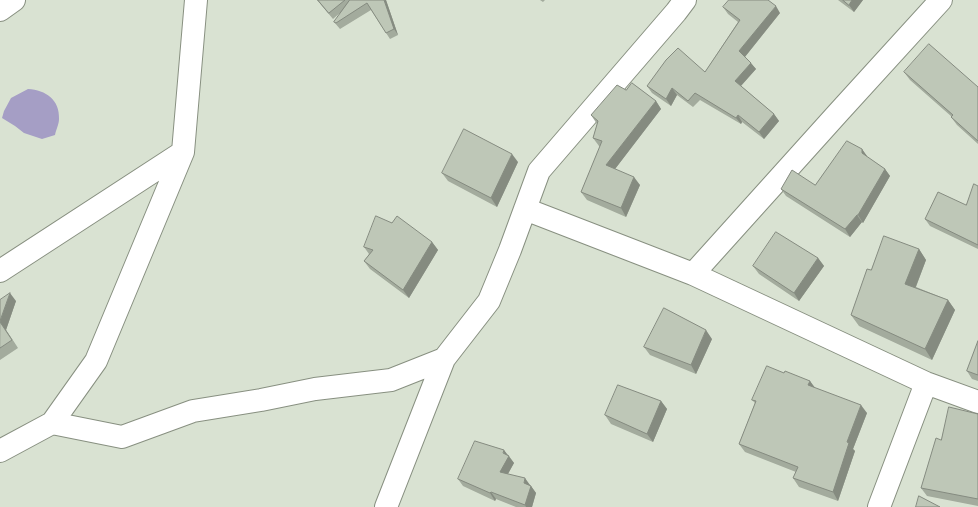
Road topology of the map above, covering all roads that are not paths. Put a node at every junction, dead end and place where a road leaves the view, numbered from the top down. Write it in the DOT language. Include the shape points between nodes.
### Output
graph roads {
  1 [pos="14,0"];
  2 [pos="196,0"];
  3 [pos="685,0"];
  4 [pos="941,0"];
  5 [pos="0,10"];
  6 [pos="183,152"];
  7 [pos="525,209"];
  8 [pos="4,265"];
  9 [pos="693,274"];
  10 [pos="444,359"];
  11 [pos="926,383"];
  12 [pos="978,402"];
  13 [pos="52,423"];
  14 [pos="0,451"];
  15 [pos="386,507"];
  16 [pos="879,507"];
  1 -- 5 [label="street"];
  2 -- 6 [label="street"];
  3 -- 7 [label="street" via="538,171"];
  4 -- 9 [label="street"];
  6 -- 8 [label="street"];
  6 -- 13 [label="street" via="96,361"];
  7 -- 9 [label="street"];
  7 -- 10 [label="street" via="489,301"];
  9 -- 11 [label="street"];
  10 -- 13 [label="street" via="391,380 315,389 192,411 122,437"];
  10 -- 15 [label="street"];
  11 -- 12 [label="street"];
  11 -- 16 [label="street"];
  13 -- 14 [label="street"];
}
